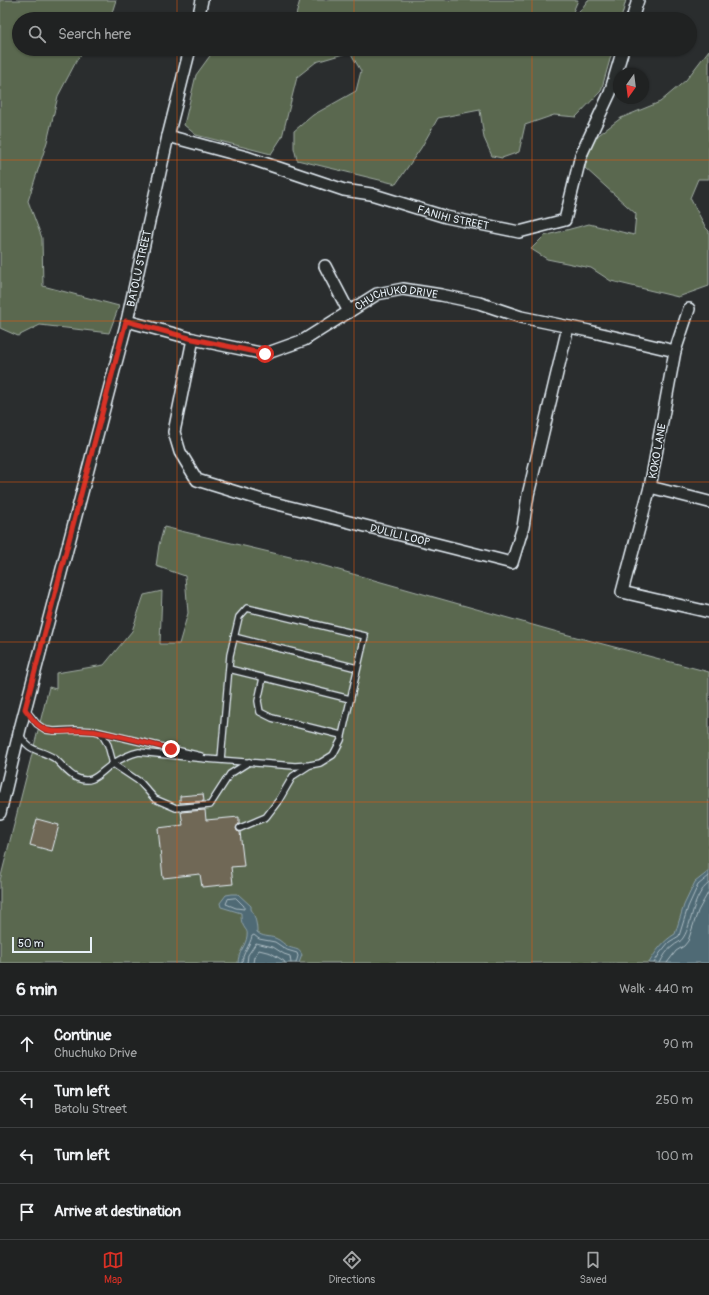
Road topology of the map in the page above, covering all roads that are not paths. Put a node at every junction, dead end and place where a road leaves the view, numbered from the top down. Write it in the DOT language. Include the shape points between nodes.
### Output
graph roads {
  1 [pos="202,0"];
  2 [pos="638,0"];
  3 [pos="199,12"];
  4 [pos="634,12"];
  5 [pos="188,56"];
  6 [pos="621,56"];
  7 [pos="168,136"];
  8 [pos="325,266"];
  9 [pos="689,309"];
  10 [pos="349,312"];
  11 [pos="126,321"];
  12 [pos="568,327"];
  13 [pos="193,339"];
  14 [pos="675,351"];
  15 [pos="650,487"];
  16 [pos="709,502"];
  17 [pos="709,612"];
  18 [pos="234,637"];
  19 [pos="357,668"];
  20 [pos="228,669"];
  21 [pos="262,678"];
  22 [pos="350,699"];
  23 [pos="25,709"];
  24 [pos="19,732"];
  25 [pos="101,733"];
  26 [pos="342,735"];
  27 [pos="221,759"];
  28 [pos="227,761"];
  29 [pos="250,762"];
  30 [pos="113,764"];
  31 [pos="310,765"];
  32 [pos="0,813"];
  33 [pos="240,828"];
  1 -- 3 [label="street"];
  2 -- 4 [label="street"];
  5 -- 7 [label="street, BATOLU STREET"];
  6 -- 7 [label="street, FANIHI STREET" via="610,93 581,155 565,220 520,232 446,217 371,194 344,190 246,157"];
  7 -- 11 [label="street, BATOLU STREET"];
  8 -- 10 [label="street"];
  9 -- 14 [label="street, KOKO LANE"];
  10 -- 12 [label="street, CHUCHUKO DRIVE" via="377,294 403,289 479,303 521,317"];
  10 -- 13 [label="street, CHUCHUKO DRIVE" via="304,340 265,354"];
  11 -- 13 [label="street, CHUCHUKO DRIVE"];
  11 -- 23 [label="street, BATOLU STREET"];
  12 -- 13 [label="street, DULILI LOOP" via="512,563 262,500 197,480 180,452 174,432"];
  12 -- 14 [label="street, CHUCHUKO DRIVE"];
  14 -- 15 [label="street, KOKO LANE"];
  15 -- 16 [label="street"];
  15 -- 17 [label="street, KOKO LANE" via="622,592"];
  18 -- 19 [label="lane"];
  18 -- 19 [label="lane" via="239,617 247,608 365,636"];
  18 -- 20 [label="lane"];
  19 -- 22 [label="lane"];
  20 -- 21 [label="lane"];
  20 -- 27 [label="lane"];
  21 -- 22 [label="lane"];
  21 -- 26 [label="lane" via="258,701 260,712 272,718"];
  22 -- 26 [label="lane"];
  23 -- 24 [label="street, BATOLU STREET"];
  23 -- 25 [label="lane" via="37,724 46,730"];
  24 -- 30 [label="lane" via="26,744 52,757 77,778 90,780"];
  24 -- 32 [label="street, BATOLU STREET"];
  25 -- 27 [label="lane"];
  25 -- 30 [label="lane" via="108,745"];
  26 -- 31 [label="lane" via="333,755 320,763"];
  27 -- 28 [label="lane"];
  28 -- 29 [label="lane"];
  28 -- 30 [label="lane" via="139,752"];
  29 -- 30 [label="lane" via="230,774 210,805 176,808 155,799 140,782"];
  29 -- 31 [label="lane"];
  31 -- 33 [label="lane" via="293,776 266,817"];
}
